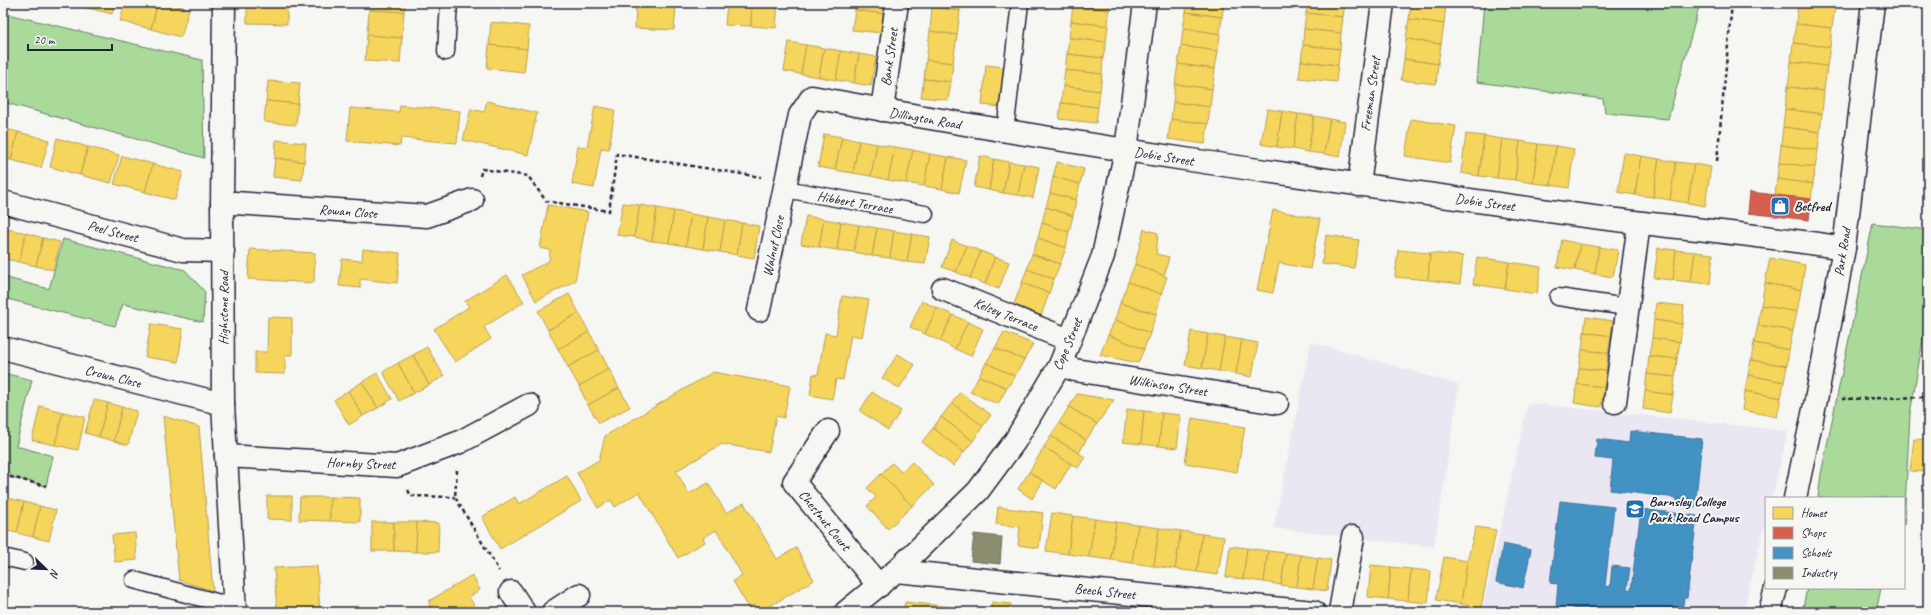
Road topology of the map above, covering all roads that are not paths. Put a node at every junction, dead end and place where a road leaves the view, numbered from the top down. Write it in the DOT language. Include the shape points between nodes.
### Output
graph roads {
  1 [pos="224,3"];
  2 [pos="449,3"];
  3 [pos="897,3"];
  4 [pos="1020,3"];
  5 [pos="1144,3"];
  6 [pos="1383,3"];
  7 [pos="1873,3"];
  8 [pos="446,52"];
  9 [pos="882,110"];
  10 [pos="1005,132"];
  11 [pos="1126,150"];
  12 [pos="786,185"];
  13 [pos="1358,185"];
  14 [pos="472,200"];
  15 [pos="3,202"];
  16 [pos="222,204"];
  17 [pos="925,214"];
  18 [pos="1639,223"];
  19 [pos="1844,248"];
  20 [pos="223,250"];
  21 [pos="944,289"];
  22 [pos="1558,298"];
  23 [pos="1627,307"];
  24 [pos="759,310"];
  25 [pos="1069,340"];
  26 [pos="3,348"];
  27 [pos="1060,365"];
  28 [pos="1615,402"];
  29 [pos="1277,403"];
  30 [pos="223,404"];
  31 [pos="529,405"];
  32 [pos="828,431"];
  33 [pos="226,456"];
  34 [pos="1795,497"];
  35 [pos="1353,538"];
  36 [pos="3,557"];
  37 [pos="25,562"];
  38 [pos="896,571"];
  39 [pos="134,580"];
  40 [pos="879,586"];
  41 [pos="1776,589"];
  42 [pos="511,592"];
  43 [pos="580,595"];
  44 [pos="235,609"];
  45 [pos="524,612"];
  46 [pos="553,612"];
  47 [pos="846,612"];
  48 [pos="1314,612"];
  49 [pos="1340,612"];
  50 [pos="1770,612"];
  1 -- 16 [label="main road, Highstone Road"];
  2 -- 8 [label="lane"];
  3 -- 9 [label="main road, Bank Street"];
  4 -- 10 [label="lane"];
  5 -- 11 [label="main road, Cope Street"];
  6 -- 13 [label="main road, Freeman Street"];
  7 -- 19 [label="main road, Park Road"];
  9 -- 10 [label="main road, Dillington Road"];
  9 -- 12 [label="main road, Dillington Road" via="812,97 800,115"];
  10 -- 11 [label="main road, Dillington Road"];
  11 -- 13 [label="main road, Dobie Street"];
  11 -- 25 [label="main road, Cope Street" via="1103,256"];
  12 -- 17 [label="lane, Hibbert Terrace"];
  12 -- 24 [label="main road, Walnut Close"];
  13 -- 18 [label="main road, Dobie Street"];
  14 -- 16 [label="main road, Rowan Close" via="427,216"];
  15 -- 20 [label="main road, Peel Street" via="183,250"];
  16 -- 20 [label="main road, Highstone Road"];
  18 -- 19 [label="main road, Dobie Street"];
  18 -- 23 [label="main road"];
  19 -- 34 [label="main road, Park Road"];
  20 -- 30 [label="main road, Highstone Road"];
  21 -- 25 [label="main road, Kelsey Terrace"];
  22 -- 23 [label="lane"];
  23 -- 28 [label="main road"];
  25 -- 27 [label="main road, Cope Street"];
  26 -- 30 [label="main road, Crown Close"];
  27 -- 29 [label="main road, Wilkinson Street" via="1075,370"];
  27 -- 38 [label="main road, Cope Street" via="1015,441 978,491"];
  30 -- 33 [label="main road, Highstone Road"];
  31 -- 33 [label="main road, Hornby Street" via="460,442 397,466"];
  32 -- 40 [label="main road, Chestnut Court" via="794,482"];
  33 -- 44 [label="main road, Highstone Road"];
  35 -- 49 [label="main road"];
  36 -- 37 [label="lane"];
  38 -- 40 [label="main road, Cope Street"];
  38 -- 48 [label="main road, Beech Street"];
  39 -- 44 [label="lane"];
  40 -- 47 [label="main road, Cope Street"];
  41 -- 50 [label="main road"];
  42 -- 45 [label="main road"];
  43 -- 46 [label="main road"];
}
